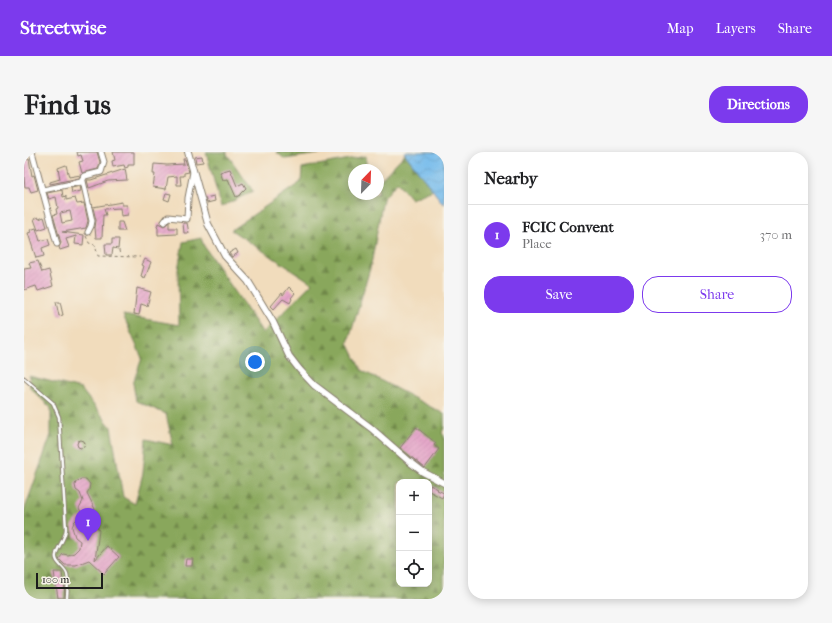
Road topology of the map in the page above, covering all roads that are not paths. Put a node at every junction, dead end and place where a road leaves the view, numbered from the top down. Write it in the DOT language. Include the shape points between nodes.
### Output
graph roads {
  1 [pos="32,152"];
  2 [pos="101,152"];
  3 [pos="188,152"];
  4 [pos="193,171"];
  5 [pos="83,181"];
  6 [pos="43,190"];
  7 [pos="164,222"];
  8 [pos="88,232"];
  9 [pos="57,244"];
  10 [pos="24,378"];
  11 [pos="444,483"];
  12 [pos="67,599"];
  1 -- 6 [label="street"];
  2 -- 5 [label="street" via="104,162 102,171 85,176"];
  3 -- 4 [label="street"];
  4 -- 7 [label="street" via="187,219 168,217"];
  4 -- 11 [label="street" via="208,224 225,256 248,281 273,322 289,356 299,369 314,385 371,428 410,462"];
  5 -- 6 [label="street"];
  5 -- 8 [label="street" via="92,221"];
  6 -- 9 [label="street"];
  10 -- 12 [label="lane" via="53,403 59,418 66,529 56,560 67,573"];
}
